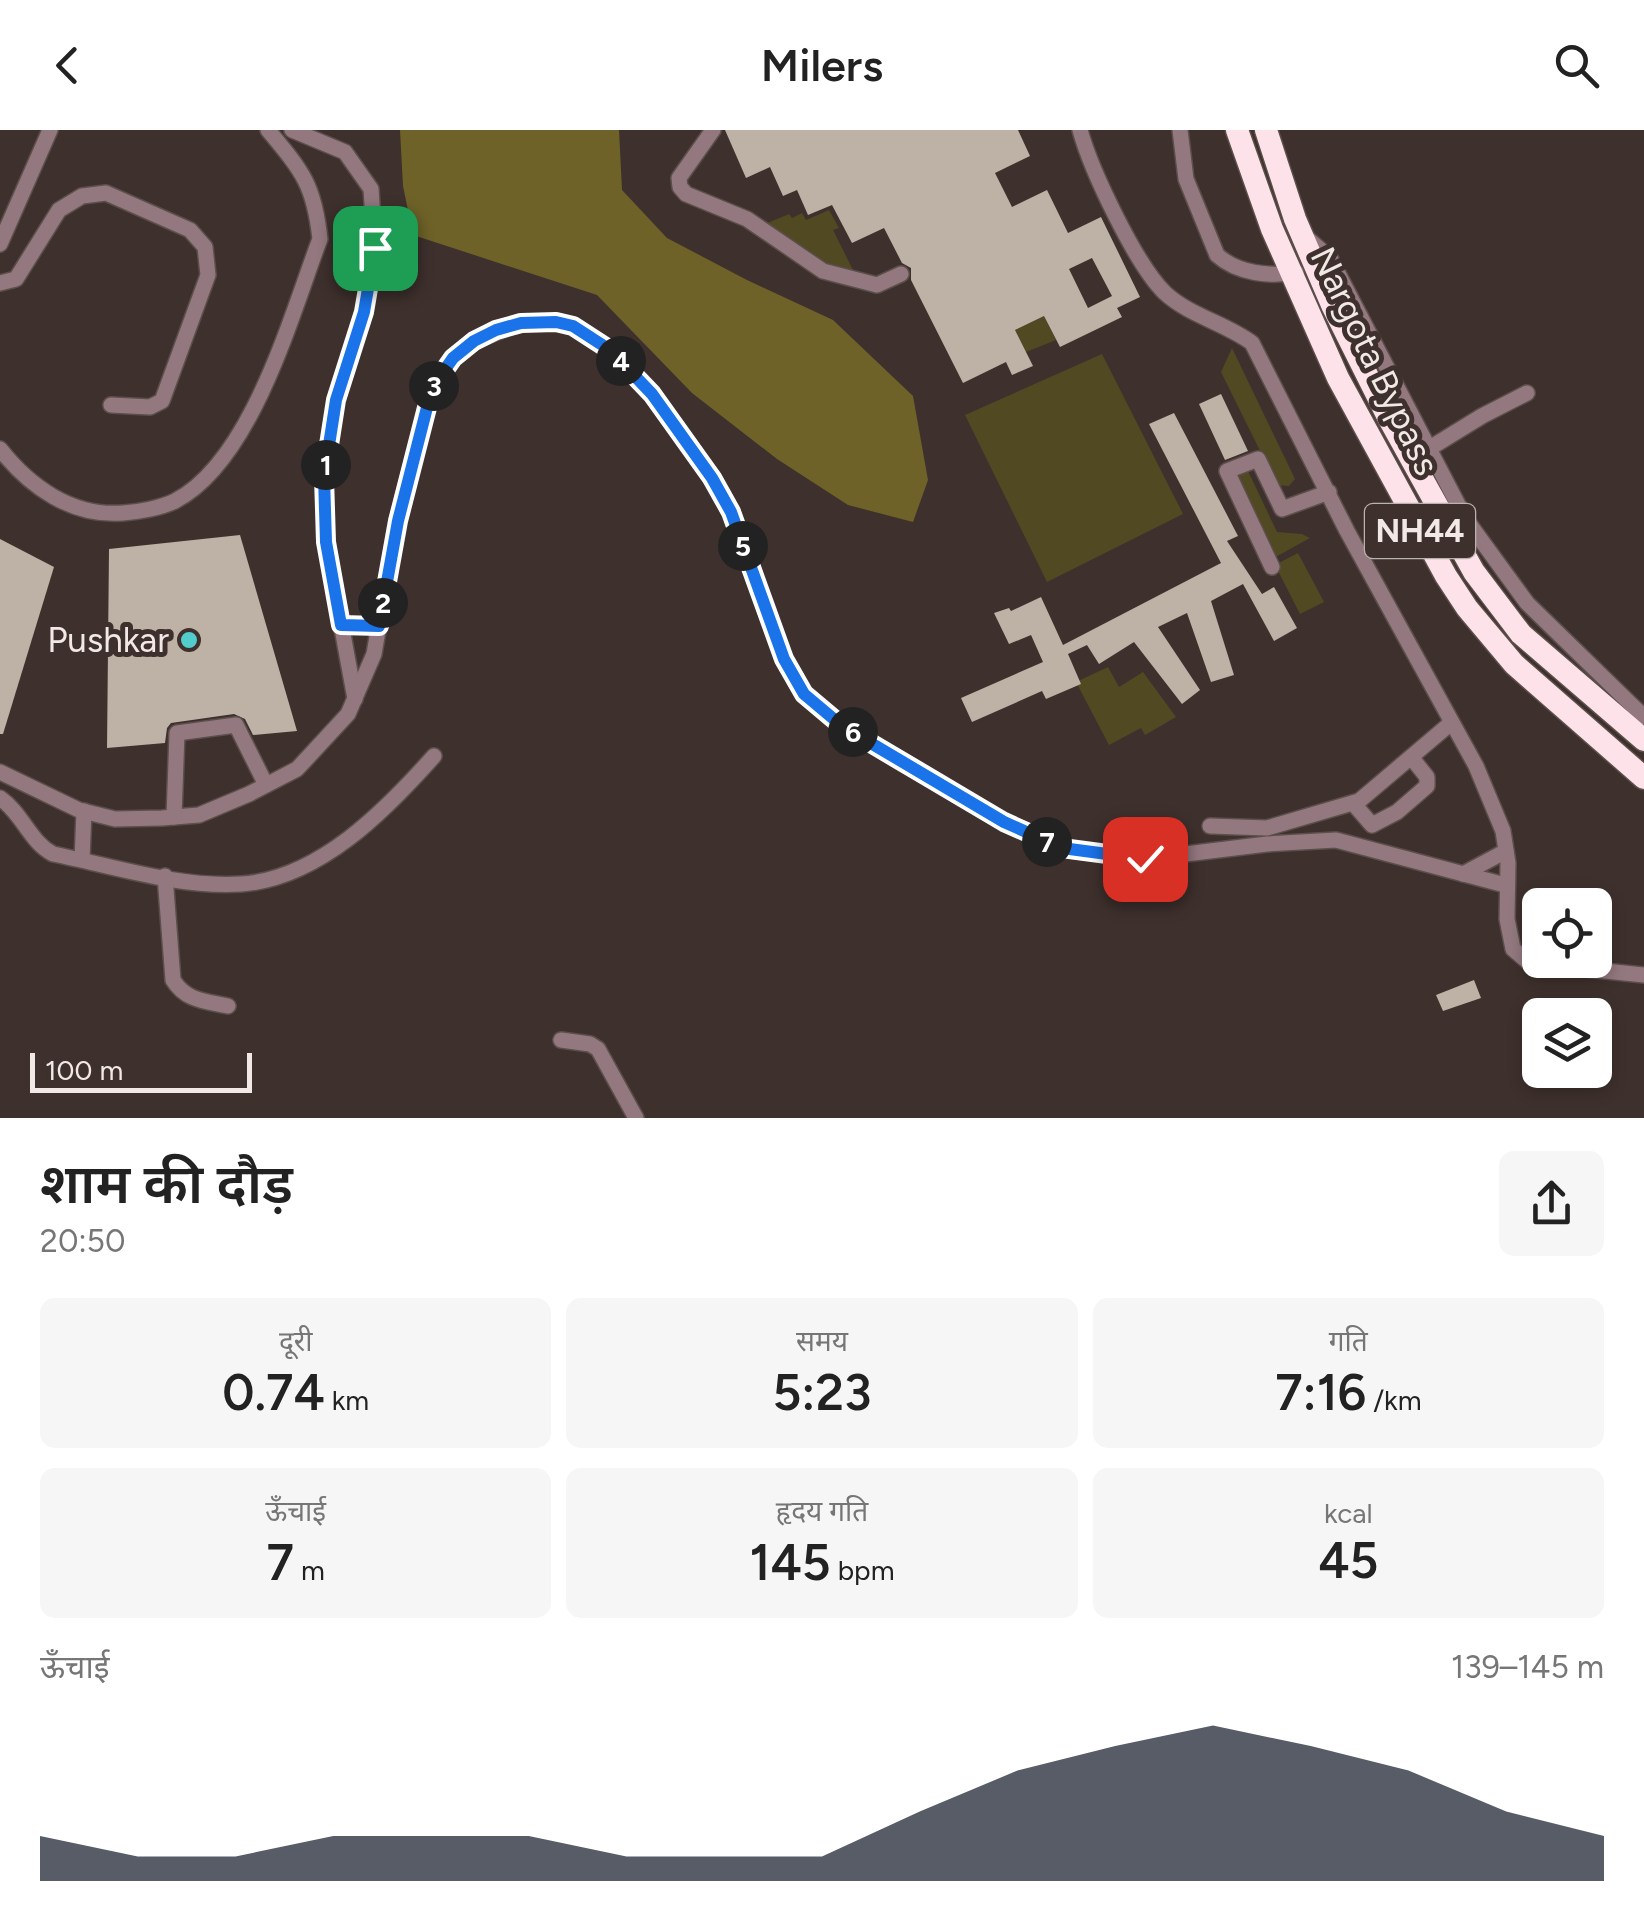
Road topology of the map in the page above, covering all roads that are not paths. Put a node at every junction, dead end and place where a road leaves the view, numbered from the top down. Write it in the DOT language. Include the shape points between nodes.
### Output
graph roads {
  1 [pos="50,130"];
  2 [pos="268,130"];
  3 [pos="292,130"];
  4 [pos="713,130"];
  5 [pos="1080,130"];
  6 [pos="1180,130"];
  7 [pos="1237,130"];
  8 [pos="1266,130"];
  9 [pos="1298,226"];
  10 [pos="0,244"];
  11 [pos="1314,267"];
  12 [pos="901,274"];
  13 [pos="1291,274"];
  14 [pos="0,283"];
  15 [pos="1527,393"];
  16 [pos="112,406"];
  17 [pos="1430,448"];
  18 [pos="0,449"];
  19 [pos="1330,492"];
  20 [pos="1272,568"];
  21 [pos="341,625"];
  22 [pos="379,626"];
  23 [pos="355,699"];
  24 [pos="1644,717"];
  25 [pos="1451,723"];
  26 [pos="1644,740"];
  27 [pos="434,756"];
  28 [pos="1411,757"];
  29 [pos="0,772"];
  30 [pos="1644,778"];
  31 [pos="266,785"];
  32 [pos="0,798"];
  33 [pos="1353,803"];
  34 [pos="84,811"];
  35 [pos="174,817"];
  36 [pos="1210,826"];
  37 [pos="1506,850"];
  38 [pos="82,860"];
  39 [pos="1463,874"];
  40 [pos="165,876"];
  41 [pos="1505,885"];
  42 [pos="1644,975"];
  43 [pos="228,1006"];
  44 [pos="560,1040"];
  45 [pos="636,1118"];
  1 -- 10 [label="street"];
  2 -- 18 [label="street" via="306,176 320,239 263,388 230,452 174,501 109,514 58,499 27,480"];
  3 -- 21 [label="street" via="345,152 371,190 375,248 364,312 336,400 324,477 326,542"];
  4 -- 12 [label="street" via="679,178 686,194 748,218 823,271 878,286"];
  5 -- 19 [label="street" via="1093,172 1149,274 1184,306 1252,343"];
  6 -- 13 [label="street" via="1186,179 1218,256 1249,271"];
  7 -- 13 [label="highway, Nargota Bypass / NH44"];
  8 -- 9 [label="highway, Nargota Bypass / NH44"];
  9 -- 11 [label="highway, Nargota Bypass / NH44"];
  9 -- 17 [label="street" via="1330,258"];
  11 -- 13 [label="street"];
  11 -- 26 [label="highway, Nargota Bypass / NH44" via="1474,572 1521,634"];
  13 -- 30 [label="highway, Nargota Bypass / NH44" via="1338,378 1467,608 1534,684"];
  14 -- 16 [label="street" via="16,279 59,210 82,196 106,193 190,230 205,247 208,274 162,401"];
  15 -- 17 [label="street"];
  17 -- 24 [label="street" via="1465,518 1528,603"];
  19 -- 20 [label="street" via="1282,510 1258,459 1227,471"];
  19 -- 25 [label="street"];
  21 -- 22 [label="street"];
  21 -- 23 [label="street"];
  22 -- 23 [label="street"];
  22 -- 39 [label="street" via="432,388 474,341 521,323 556,322 610,350 652,394 712,478 804,694 902,764 1062,848 1145,859 1336,840"];
  23 -- 31 [label="street" via="297,769"];
  25 -- 28 [label="street"];
  25 -- 37 [label="street" via="1476,766"];
  27 -- 40 [label="street" via="384,812 292,871 244,884"];
  28 -- 33 [label="street"];
  28 -- 33 [label="street" via="1427,786 1397,812 1372,825"];
  29 -- 34 [label="street"];
  31 -- 35 [label="street" via="200,815"];
  31 -- 35 [label="street" via="236,724 178,733"];
  32 -- 38 [label="street" via="40,847"];
  33 -- 36 [label="street" via="1266,828"];
  34 -- 35 [label="street" via="115,819"];
  34 -- 38 [label="street"];
  37 -- 39 [label="street"];
  37 -- 41 [label="street"];
  38 -- 40 [label="street"];
  39 -- 41 [label="street"];
  40 -- 43 [label="street" via="173,980 193,999"];
  41 -- 42 [label="street" via="1512,949 1527,961"];
  44 -- 45 [label="street" via="598,1049"];
}
